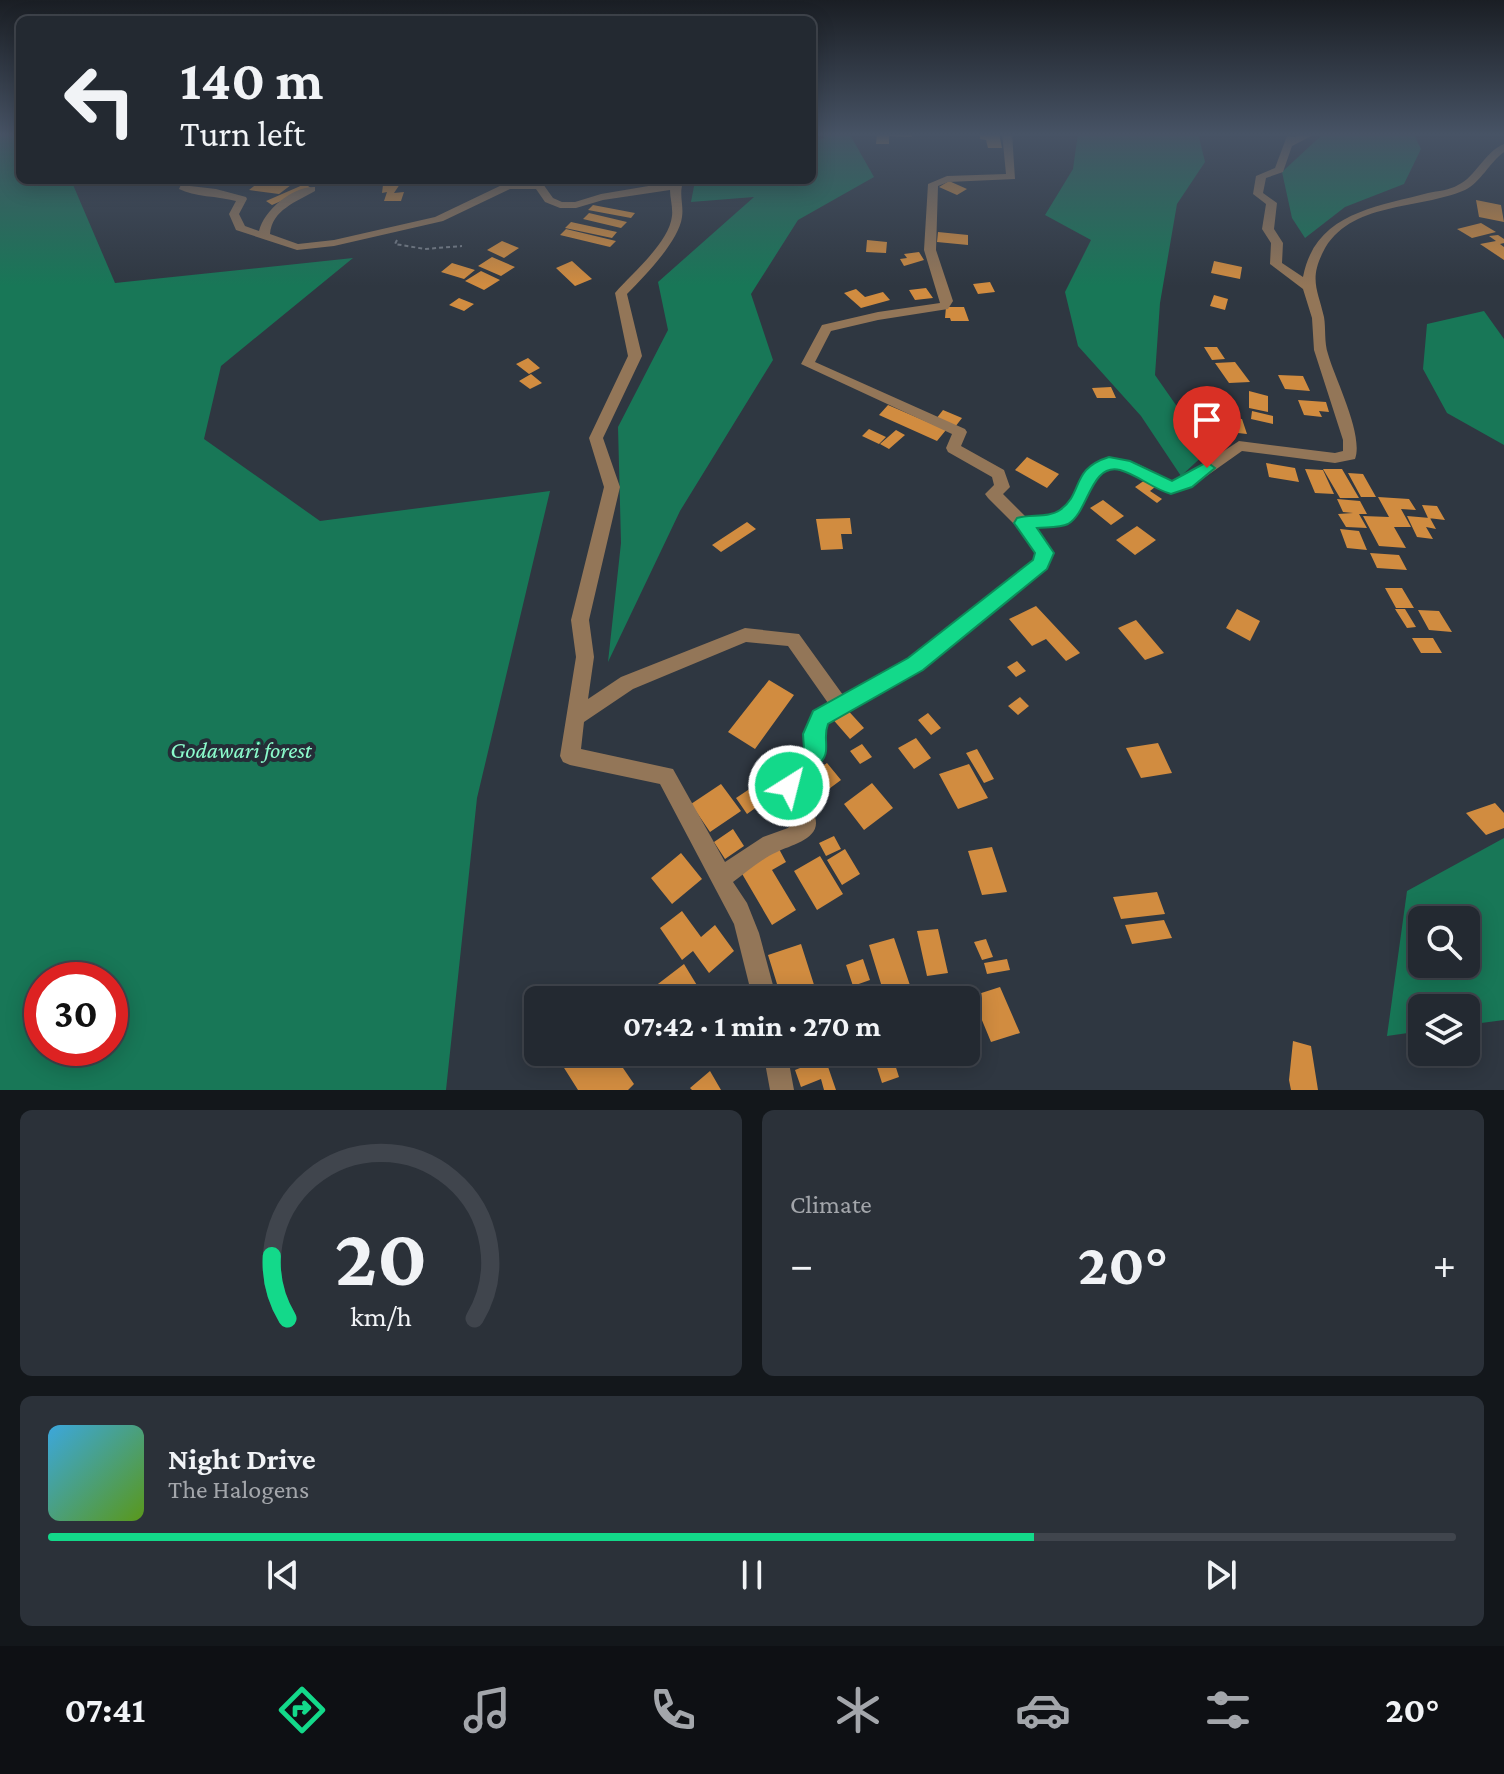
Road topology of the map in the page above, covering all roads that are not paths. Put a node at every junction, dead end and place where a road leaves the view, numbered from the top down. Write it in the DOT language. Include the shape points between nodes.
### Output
graph roads {
  1 [pos="186,184"];
  2 [pos="672,184"];
  3 [pos="677,184"];
  4 [pos="933,184"];
  5 [pos="1260,184"];
  6 [pos="1467,184"];
  7 [pos="311,189"];
  8 [pos="264,237"];
  9 [pos="1309,287"];
  10 [pos="1023,523"];
  11 [pos="840,705"];
  12 [pos="577,717"];
  13 [pos="722,877"];
  14 [pos="762,986"];
  15 [pos="778,1066"];
  16 [pos="782,1090"];
  1 -- 8 [label="street" via="184,189 242,199 234,214 240,228"];
  2 -- 8 [label="street" via="576,205 549,200 539,186 508,186 439,219 334,243 297,247"];
  3 -- 12 [label="street" via="677,219 641,276 621,293 635,356 596,438 612,487 580,620 585,657"];
  4 -- 10 [label="street" via="930,250 947,301 944,306 826,328 808,364 960,432 953,448 999,474 1002,487 993,494"];
  5 -- 9 [label="street" via="1258,194 1272,203 1268,229 1277,243 1276,264"];
  6 -- 9 [label="street" via="1442,196 1355,216 1339,226 1319,249"];
  7 -- 8 [label="street" via="271,213"];
  9 -- 10 [label="street" via="1320,350 1350,440 1350,455 1335,458 1239,446 1171,488 1109,463 1093,471 1062,519"];
  10 -- 11 [label="street" via="1045,553 1041,564 916,664"];
  11 -- 12 [label="street" via="793,639 745,635 627,683"];
  11 -- 13 [label="street" via="820,717 813,734 815,753 787,775 807,823 794,836 770,844"];
  12 -- 13 [label="street" via="570,756 666,776"];
  13 -- 14 [label="street" via="722,888 739,909 751,942"];
  15 -- 16 [label="street"];
}
